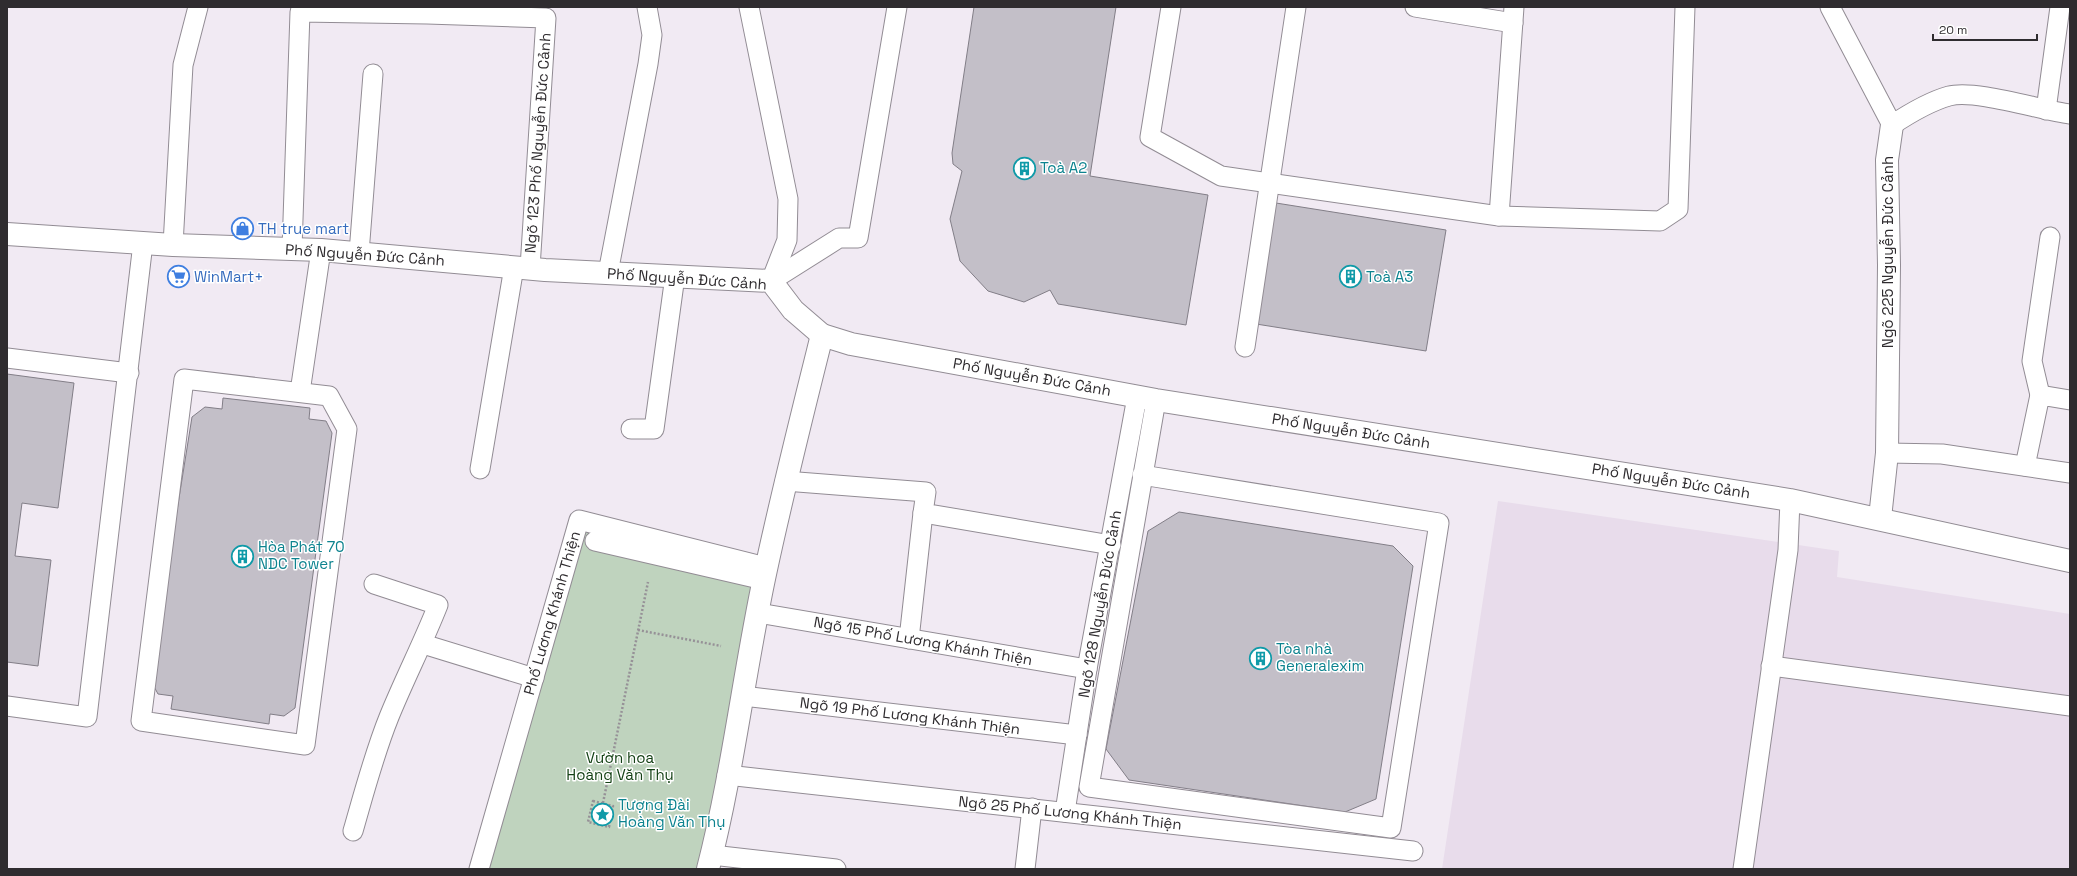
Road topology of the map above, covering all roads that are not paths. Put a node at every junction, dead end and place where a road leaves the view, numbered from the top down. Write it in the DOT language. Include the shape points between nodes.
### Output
graph roads {
  1 [pos="198,7"];
  2 [pos="647,7"];
  3 [pos="749,7"];
  4 [pos="897,7"];
  5 [pos="1171,7"];
  6 [pos="1296,7"];
  7 [pos="1415,7"];
  8 [pos="1685,7"];
  9 [pos="1830,7"];
  10 [pos="2060,7"];
  11 [pos="1513,15"];
  12 [pos="373,74"];
  13 [pos="2046,110"];
  14 [pos="2070,114"];
  15 [pos="1892,125"];
  16 [pos="1270,183"];
  17 [pos="1499,216"];
  18 [pos="7,234"];
  19 [pos="2050,237"];
  20 [pos="143,243"];
  21 [pos="174,245"];
  22 [pos="292,249"];
  23 [pos="321,250"];
  24 [pos="359,253"];
  25 [pos="522,268"];
  26 [pos="608,273"];
  27 [pos="675,276"];
  28 [pos="771,281"];
  29 [pos="822,335"];
  30 [pos="1245,347"];
  31 [pos="7,358"];
  32 [pos="128,373"];
  33 [pos="300,392"];
  34 [pos="2040,395"];
  35 [pos="1147,399"];
  36 [pos="2070,400"];
  37 [pos="631,429"];
  38 [pos="1887,453"];
  39 [pos="2025,466"];
  40 [pos="480,469"];
  41 [pos="2070,473"];
  42 [pos="1142,475"];
  43 [pos="785,481"];
  44 [pos="1790,500"];
  45 [pos="923,513"];
  46 [pos="1880,518"];
  47 [pos="595,541"];
  48 [pos="1111,545"];
  49 [pos="2070,561"];
  50 [pos="765,573"];
  51 [pos="374,584"];
  52 [pos="758,613"];
  53 [pos="909,638"];
  54 [pos="423,644"];
  55 [pos="1771,666"];
  56 [pos="1088,669"];
  57 [pos="534,678"];
  58 [pos="743,696"];
  59 [pos="7,706"];
  60 [pos="2070,706"];
  61 [pos="1077,735"];
  62 [pos="727,775"];
  63 [pos="1032,808"];
  64 [pos="1065,812"];
  65 [pos="353,831"];
  66 [pos="1413,851"];
  67 [pos="710,862"];
  68 [pos="479,869"];
  69 [pos="836,869"];
  70 [pos="1025,869"];
  71 [pos="1743,869"];
  1 -- 21 [label="lane" via="183,65"];
  2 -- 26 [label="lane" via="652,35 648,64"];
  3 -- 28 [label="lane" via="788,199 787,240"];
  4 -- 28 [label="lane" via="858,238 839,238"];
  5 -- 16 [label="lane" via="1150,137 1221,176"];
  6 -- 16 [label="lane"];
  7 -- 11 [label="lane"];
  8 -- 17 [label="lane" via="1678,209 1660,220"];
  9 -- 15 [label="lane"];
  10 -- 13 [label="lane"];
  11 -- 17 [label="lane"];
  12 -- 24 [label="lane"];
  13 -- 14 [label="lane"];
  13 -- 15 [label="lane" via="1973,95 1951,96 1920,107"];
  15 -- 38 [label="street, Ngõ 225 Nguyễn Đức Cảnh" via="1887,160"];
  16 -- 17 [label="lane"];
  16 -- 30 [label="lane"];
  18 -- 20 [label="street, Phố Nguyễn Đức Cảnh"];
  19 -- 34 [label="lane" via="2032,361"];
  20 -- 21 [label="street, Phố Nguyễn Đức Cảnh"];
  20 -- 32 [label="lane"];
  21 -- 22 [label="street, Phố Nguyễn Đức Cảnh"];
  22 -- 23 [label="street, Phố Nguyễn Đức Cảnh"];
  22 -- 25 [label="lane, Ngõ 123 Phố Nguyễn Đức Cảnh" via="300,12 546,18"];
  23 -- 24 [label="street, Phố Nguyễn Đức Cảnh"];
  23 -- 33 [label="lane"];
  24 -- 25 [label="street, Phố Nguyễn Đức Cảnh"];
  25 -- 26 [label="street, Phố Nguyễn Đức Cảnh"];
  25 -- 40 [label="lane, Ngõ 123 Phố Nguyễn Đức Cảnh"];
  26 -- 27 [label="street, Phố Nguyễn Đức Cảnh"];
  27 -- 28 [label="street, Phố Nguyễn Đức Cảnh"];
  27 -- 37 [label="lane" via="654,429"];
  28 -- 29 [label="street, Phố Nguyễn Đức Cảnh" via="794,310"];
  29 -- 35 [label="street, Phố Nguyễn Đức Cảnh" via="851,344"];
  29 -- 43 [label="street"];
  31 -- 32 [label="lane"];
  32 -- 59 [label="lane" via="87,717"];
  33 -- 33 [label="lane" via="329,396 347,429 304,745 141,721 184,379"];
  34 -- 36 [label="lane"];
  34 -- 39 [label="lane"];
  35 -- 42 [label="lane"];
  35 -- 44 [label="street, Phố Nguyễn Đức Cảnh"];
  35 -- 48 [label="lane, Ngõ 128 Nguyễn Đức Cảnh"];
  38 -- 39 [label="lane" via="1942,454"];
  38 -- 46 [label="street, Ngõ 225 Nguyễn Đức Cảnh"];
  39 -- 41 [label="lane"];
  42 -- 42 [label="lane" via="1089,787 1391,828 1439,523"];
  43 -- 45 [label="lane" via="926,492"];
  43 -- 50 [label="street"];
  44 -- 46 [label="street, Phố Nguyễn Đức Cảnh"];
  44 -- 55 [label="lane" via="1788,550"];
  45 -- 48 [label="lane"];
  45 -- 53 [label="lane"];
  46 -- 49 [label="street, Phố Nguyễn Đức Cảnh"];
  47 -- 50 [label="lane"];
  48 -- 56 [label="lane, Ngõ 128 Nguyễn Đức Cảnh"];
  50 -- 52 [label="street"];
  50 -- 57 [label="lane, Phố Lương Khánh Thiện" via="578,520"];
  51 -- 54 [label="lane" via="438,605"];
  52 -- 53 [label="lane, Ngõ 15 Phố Lương Khánh Thiện"];
  52 -- 58 [label="street"];
  53 -- 56 [label="lane, Ngõ 15 Phố Lương Khánh Thiện"];
  54 -- 57 [label="lane"];
  54 -- 65 [label="lane" via="389,718"];
  55 -- 60 [label="lane"];
  55 -- 71 [label="lane"];
  56 -- 61 [label="lane, Ngõ 128 Nguyễn Đức Cảnh"];
  57 -- 68 [label="lane, Phố Lương Khánh Thiện"];
  58 -- 61 [label="lane, Ngõ 19 Phố Lương Khánh Thiện"];
  58 -- 62 [label="street"];
  61 -- 64 [label="lane, Ngõ 128 Nguyễn Đức Cảnh"];
  62 -- 63 [label="lane, Ngõ 25 Phố Lương Khánh Thiện"];
  62 -- 67 [label="street"];
  63 -- 64 [label="lane, Ngõ 25 Phố Lương Khánh Thiện"];
  63 -- 70 [label="lane"];
  64 -- 66 [label="lane, Ngõ 25 Phố Lương Khánh Thiện"];
  67 -- 69 [label="lane"];
}
